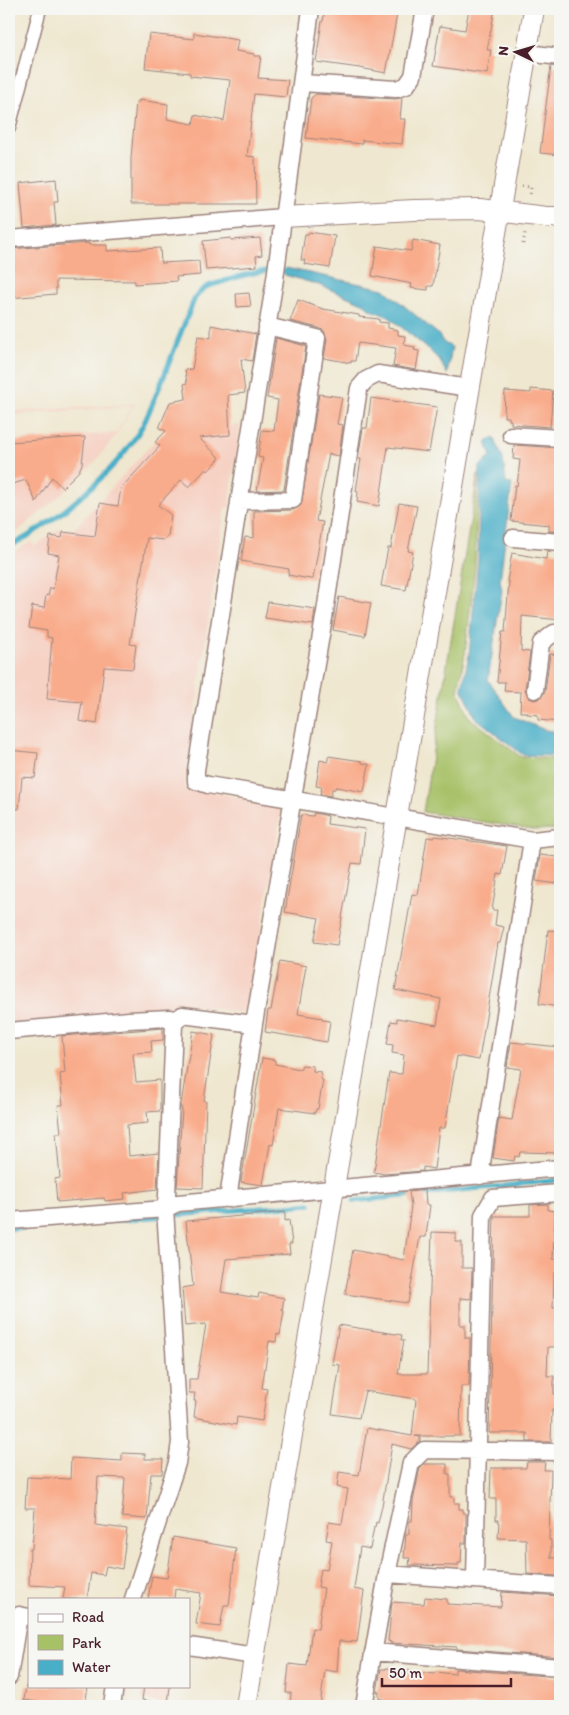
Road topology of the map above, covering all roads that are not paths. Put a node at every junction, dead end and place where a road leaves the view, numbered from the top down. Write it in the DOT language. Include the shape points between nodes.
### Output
graph roads {
  1 [pos="40,9"];
  2 [pos="311,9"];
  3 [pos="424,9"];
  4 [pos="534,9"];
  5 [pos="527,53"];
  6 [pos="560,57"];
  7 [pos="302,83"];
  8 [pos="9,128"];
  9 [pos="500,211"];
  10 [pos="560,216"];
  11 [pos="283,217"];
  12 [pos="9,239"];
  13 [pos="267,326"];
  14 [pos="469,388"];
  15 [pos="511,435"];
  16 [pos="560,438"];
  17 [pos="239,500"];
  18 [pos="513,538"];
  19 [pos="560,542"];
  20 [pos="560,633"];
  21 [pos="535,690"];
  22 [pos="294,798"];
  23 [pos="398,817"];
  24 [pos="560,837"];
  25 [pos="532,840"];
  26 [pos="178,1020"];
  27 [pos="254,1024"];
  28 [pos="9,1031"];
  29 [pos="560,1168"];
  30 [pos="480,1176"];
  31 [pos="333,1190"];
  32 [pos="560,1193"];
  33 [pos="228,1199"];
  34 [pos="165,1215"];
  35 [pos="9,1222"];
  36 [pos="479,1450"];
  37 [pos="560,1452"];
  38 [pos="387,1574"];
  39 [pos="476,1580"];
  40 [pos="560,1586"];
  41 [pos="133,1598"];
  42 [pos="19,1616"];
  43 [pos="190,1646"];
  44 [pos="373,1652"];
  45 [pos="255,1656"];
  46 [pos="560,1667"];
  47 [pos="9,1676"];
  48 [pos="115,1688"];
  49 [pos="112,1706"];
  50 [pos="246,1706"];
  51 [pos="364,1706"];
  1 -- 8 [label="street"];
  2 -- 7 [label="street"];
  3 -- 7 [label="street" via="413,76 406,86 396,89"];
  4 -- 5 [label="street"];
  5 -- 6 [label="street"];
  5 -- 9 [label="street"];
  7 -- 11 [label="street"];
  9 -- 10 [label="street"];
  9 -- 11 [label="street" via="414,210"];
  9 -- 14 [label="street"];
  11 -- 12 [label="street"];
  11 -- 13 [label="street"];
  13 -- 17 [label="street"];
  13 -- 17 [label="street" via="317,338 294,500"];
  14 -- 22 [label="street" via="378,374 358,388"];
  14 -- 23 [label="street"];
  15 -- 16 [label="street"];
  17 -- 22 [label="street" via="196,781"];
  18 -- 19 [label="street"];
  20 -- 21 [label="street" via="554,633 541,643"];
  22 -- 23 [label="street"];
  22 -- 27 [label="street"];
  23 -- 25 [label="street"];
  23 -- 31 [label="street"];
  24 -- 25 [label="street"];
  25 -- 30 [label="street"];
  26 -- 27 [label="street" via="182,1015"];
  26 -- 28 [label="street" via="129,1020"];
  26 -- 34 [label="street" via="174,1024"];
  27 -- 33 [label="street"];
  29 -- 30 [label="street"];
  30 -- 31 [label="street"];
  31 -- 33 [label="street"];
  31 -- 45 [label="street"];
  32 -- 36 [label="street" via="492,1198 483,1216"];
  33 -- 34 [label="street" via="178,1204"];
  34 -- 35 [label="street"];
  34 -- 41 [label="street" via="180,1442 177,1463"];
  36 -- 37 [label="street"];
  36 -- 38 [label="street" via="424,1450 411,1463"];
  36 -- 39 [label="street"];
  38 -- 39 [label="street"];
  38 -- 44 [label="street"];
  39 -- 40 [label="street"];
  42 -- 47 [label="street"];
  43 -- 45 [label="street"];
  44 -- 46 [label="street"];
  44 -- 51 [label="street"];
  45 -- 50 [label="street"];
  48 -- 49 [label="street"];
}
